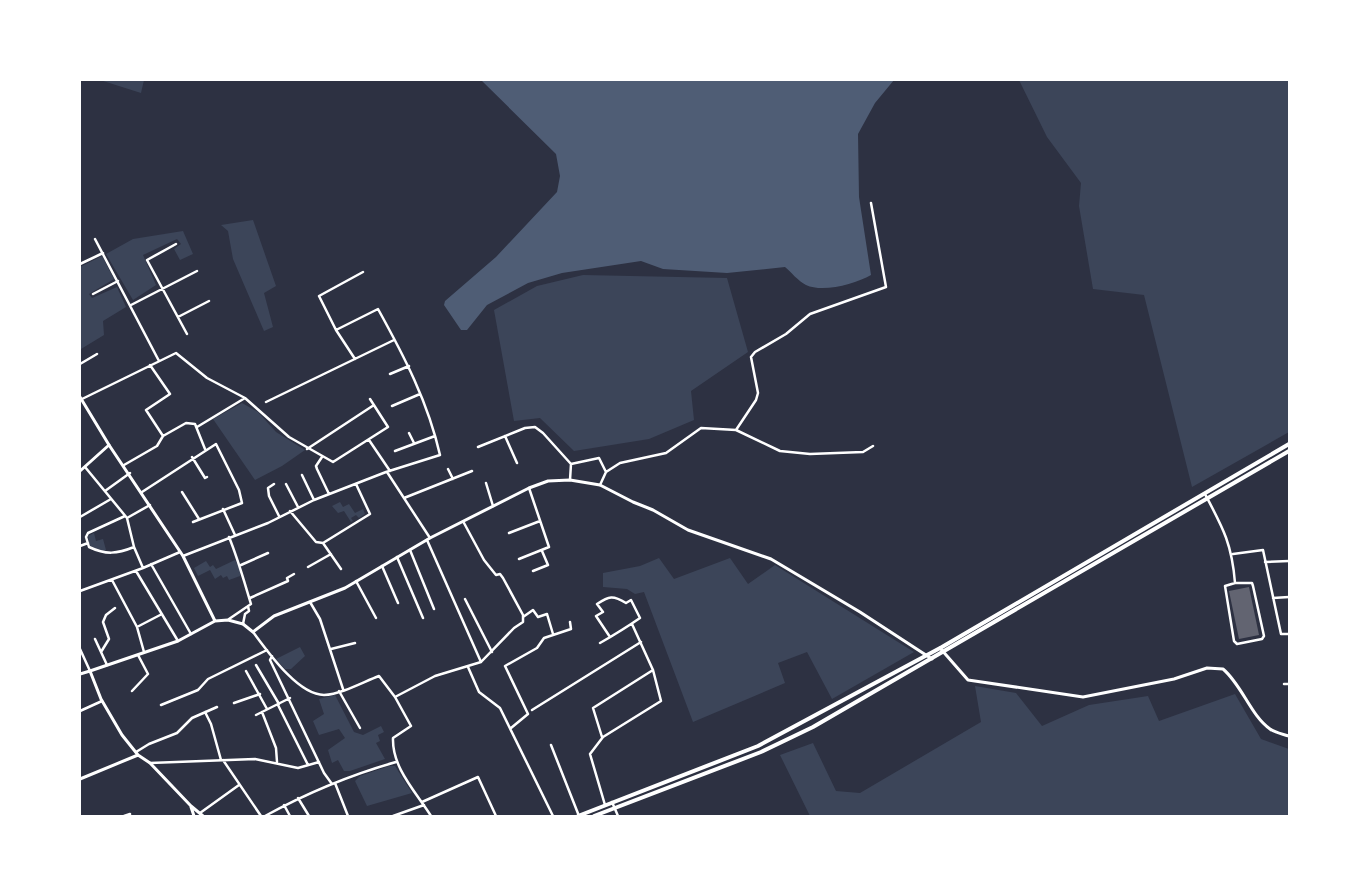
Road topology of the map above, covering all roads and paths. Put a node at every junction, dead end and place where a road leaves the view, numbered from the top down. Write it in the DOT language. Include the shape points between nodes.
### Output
graph roads {
  1 [pos="871,203"];
  2 [pos="95,239"];
  3 [pos="176,244"];
  4 [pos="103,253"];
  5 [pos="80,264"];
  6 [pos="197,271"];
  7 [pos="363,272"];
  8 [pos="118,281"];
  9 [pos="163,289"];
  10 [pos="93,294"];
  11 [pos="210,301"];
  12 [pos="131,305"];
  13 [pos="178,317"];
  14 [pos="336,330"];
  15 [pos="187,334"];
  16 [pos="394,340"];
  17 [pos="97,354"];
  18 [pos="159,360"];
  19 [pos="355,360"];
  20 [pos="80,364"];
  21 [pos="150,365"];
  22 [pos="409,366"];
  23 [pos="390,374"];
  24 [pos="420,394"];
  25 [pos="81,398"];
  26 [pos="244,398"];
  27 [pos="370,399"];
  28 [pos="266,402"];
  29 [pos="374,405"];
  30 [pos="392,406"];
  31 [pos="197,427"];
  32 [pos="736,430"];
  33 [pos="409,433"];
  34 [pos="162,436"];
  35 [pos="435,436"];
  36 [pos="505,436"];
  37 [pos="369,440"];
  38 [pos="414,444"];
  39 [pos="1289,444"];
  40 [pos="109,445"];
  41 [pos="478,446"];
  42 [pos="873,446"];
  43 [pos="205,449"];
  44 [pos="307,449"];
  45 [pos="395,451"];
  46 [pos="1289,451"];
  47 [pos="192,457"];
  48 [pos="322,457"];
  49 [pos="517,463"];
  50 [pos="571,464"];
  51 [pos="124,466"];
  52 [pos="86,467"];
  53 [pos="448,468"];
  54 [pos="80,471"];
  55 [pos="388,471"];
  56 [pos="472,471"];
  57 [pos="606,472"];
  58 [pos="130,473"];
  59 [pos="302,475"];
  60 [pos="207,477"];
  61 [pos="453,479"];
  62 [pos="570,480"];
  63 [pos="486,483"];
  64 [pos="274,484"];
  65 [pos="286,484"];
  66 [pos="356,484"];
  67 [pos="600,485"];
  68 [pos="529,488"];
  69 [pos="105,491"];
  70 [pos="142,492"];
  71 [pos="182,492"];
  72 [pos="329,494"];
  73 [pos="1205,494"];
  74 [pos="404,498"];
  75 [pos="111,499"];
  76 [pos="1207,499"];
  77 [pos="314,500"];
  78 [pos="150,505"];
  79 [pos="493,506"];
  80 [pos="298,507"];
  81 [pos="223,508"];
  82 [pos="290,511"];
  83 [pos="279,516"];
  84 [pos="80,517"];
  85 [pos="126,517"];
  86 [pos="199,519"];
  87 [pos="540,521"];
  88 [pos="193,522"];
  89 [pos="464,523"];
  90 [pos="509,533"];
  91 [pos="234,535"];
  92 [pos="229,537"];
  93 [pos="428,539"];
  94 [pos="323,542"];
  95 [pos="88,543"];
  96 [pos="80,546"];
  97 [pos="134,547"];
  98 [pos="410,550"];
  99 [pos="542,551"];
  100 [pos="180,552"];
  101 [pos="268,553"];
  102 [pos="331,554"];
  103 [pos="1233,554"];
  104 [pos="183,556"];
  105 [pos="397,558"];
  106 [pos="519,559"];
  107 [pos="1289,560"];
  108 [pos="1265,562"];
  109 [pos="151,564"];
  110 [pos="241,565"];
  111 [pos="382,566"];
  112 [pos="308,567"];
  113 [pos="142,568"];
  114 [pos="341,570"];
  115 [pos="136,571"];
  116 [pos="534,571"];
  117 [pos="294,574"];
  118 [pos="112,580"];
  119 [pos="356,582"];
  120 [pos="1235,583"];
  121 [pos="80,591"];
  122 [pos="1289,597"];
  123 [pos="250,598"];
  124 [pos="1273,598"];
  125 [pos="465,599"];
  126 [pos="310,602"];
  127 [pos="398,603"];
  128 [pos="248,606"];
  129 [pos="115,608"];
  130 [pos="434,609"];
  131 [pos="162,614"];
  132 [pos="524,617"];
  133 [pos="376,618"];
  134 [pos="423,618"];
  135 [pos="228,620"];
  136 [pos="215,621"];
  137 [pos="570,622"];
  138 [pos="243,624"];
  139 [pos="632,624"];
  140 [pos="137,627"];
  141 [pos="253,632"];
  142 [pos="191,634"];
  143 [pos="553,634"];
  144 [pos="1289,634"];
  145 [pos="610,637"];
  146 [pos="95,638"];
  147 [pos="178,641"];
  148 [pos="641,642"];
  149 [pos="600,643"];
  150 [pos="355,644"];
  151 [pos="940,648"];
  152 [pos="80,649"];
  153 [pos="331,649"];
  154 [pos="267,650"];
  155 [pos="101,652"];
  156 [pos="144,652"];
  157 [pos="492,652"];
  158 [pos="944,653"];
  159 [pos="138,654"];
  160 [pos="926,655"];
  161 [pos="272,656"];
  162 [pos="932,659"];
  163 [pos="480,662"];
  164 [pos="107,665"];
  165 [pos="256,665"];
  166 [pos="468,667"];
  167 [pos="652,670"];
  168 [pos="90,671"];
  169 [pos="246,671"];
  170 [pos="80,674"];
  171 [pos="1284,684"];
  172 [pos="1289,684"];
  173 [pos="343,689"];
  174 [pos="132,691"];
  175 [pos="339,691"];
  176 [pos="260,694"];
  177 [pos="395,697"];
  178 [pos="290,698"];
  179 [pos="102,700"];
  180 [pos="234,703"];
  181 [pos="278,704"];
  182 [pos="161,705"];
  183 [pos="216,707"];
  184 [pos="267,709"];
  185 [pos="532,710"];
  186 [pos="80,711"];
  187 [pos="205,712"];
  188 [pos="262,712"];
  189 [pos="256,715"];
  190 [pos="360,728"];
  191 [pos="511,728"];
  192 [pos="1289,736"];
  193 [pos="602,737"];
  194 [pos="551,745"];
  195 [pos="137,754"];
  196 [pos="222,760"];
  197 [pos="277,762"];
  198 [pos="319,762"];
  199 [pos="396,762"];
  200 [pos="150,763"];
  201 [pos="308,766"];
  202 [pos="80,779"];
  203 [pos="333,783"];
  204 [pos="240,785"];
  205 [pos="298,798"];
  206 [pos="612,802"];
  207 [pos="423,804"];
  208 [pos="284,805"];
  209 [pos="605,805"];
  210 [pos="191,806"];
  211 [pos="614,808"];
  212 [pos="130,814"];
  213 [pos="202,814"];
  214 [pos="270,815"];
  215 [pos="124,816"];
  216 [pos="194,816"];
  217 [pos="263,816"];
  218 [pos="290,816"];
  219 [pos="309,816"];
  220 [pos="348,816"];
  221 [pos="393,816"];
  222 [pos="430,816"];
  223 [pos="496,816"];
  224 [pos="553,816"];
  225 [pos="578,816"];
  226 [pos="594,816"];
  227 [pos="618,816"];
  1 -- 32 [label="street" via="886,287 810,314 786,334 755,352 751,357 758,393"];
  2 -- 4 [label="street"];
  3 -- 9 [label="street" via="147,260"];
  4 -- 5 [label="street"];
  4 -- 8 [label="street"];
  6 -- 9 [label="street"];
  7 -- 14 [label="street" via="319,296"];
  8 -- 10 [label="street"];
  8 -- 12 [label="street"];
  9 -- 12 [label="street"];
  9 -- 13 [label="street"];
  11 -- 13 [label="street"];
  12 -- 18 [label="street" via="134,318"];
  13 -- 15 [label="street"];
  14 -- 16 [label="street" via="378,309"];
  14 -- 19 [label="street"];
  16 -- 19 [label="street"];
  16 -- 22 [label="street"];
  17 -- 20 [label="street"];
  18 -- 21 [label="street"];
  18 -- 26 [label="street" via="179,353 207,378"];
  19 -- 28 [label="street"];
  21 -- 25 [label="street"];
  21 -- 34 [label="street" via="170,394 146,410"];
  22 -- 23 [label="street"];
  22 -- 24 [label="street"];
  24 -- 30 [label="street"];
  24 -- 35 [label="street"];
  25 -- 40 [label="street"];
  26 -- 31 [label="street"];
  26 -- 44 [label="street"];
  27 -- 29 [label="street"];
  29 -- 37 [label="street" via="388,427"];
  29 -- 44 [label="street"];
  31 -- 34 [label="street" via="186,423"];
  31 -- 43 [label="street"];
  32 -- 42 [label="street" via="780,451 810,454 863,452"];
  32 -- 57 [label="street" via="701,428 666,453 620,463"];
  33 -- 38 [label="street"];
  34 -- 51 [label="street" via="157,446"];
  35 -- 38 [label="street"];
  35 -- 55 [label="street" via="440,455"];
  36 -- 41 [label="street"];
  36 -- 49 [label="street"];
  36 -- 50 [label="street" via="535,427"];
  37 -- 48 [label="street" via="332,462"];
  37 -- 55 [label="street"];
  38 -- 45 [label="street"];
  39 -- 73 [label="main road"];
  40 -- 51 [label="street"];
  40 -- 52 [label="street"];
  43 -- 47 [label="street"];
  43 -- 81 [label="street" via="216,444 239,490 242,503"];
  44 -- 48 [label="street"];
  46 -- 76 [label="main road"];
  47 -- 60 [label="street"];
  47 -- 70 [label="street"];
  48 -- 72 [label="street" via="316,466"];
  50 -- 57 [label="street" via="599,458"];
  50 -- 62 [label="street"];
  51 -- 58 [label="street"];
  52 -- 54 [label="street"];
  52 -- 69 [label="street"];
  53 -- 61 [label="street"];
  55 -- 66 [label="street"];
  55 -- 74 [label="street"];
  56 -- 61 [label="street"];
  57 -- 67 [label="street"];
  58 -- 69 [label="street"];
  58 -- 70 [label="street"];
  59 -- 77 [label="street"];
  61 -- 74 [label="street"];
  62 -- 67 [label="street"];
  62 -- 68 [label="street" via="548,481"];
  63 -- 79 [label="street"];
  64 -- 83 [label="street" via="268,488 268,494"];
  65 -- 80 [label="street"];
  66 -- 72 [label="street"];
  66 -- 94 [label="street" via="370,514"];
  67 -- 160 [label="street" via="688,530 771,559"];
  68 -- 79 [label="street"];
  68 -- 87 [label="street"];
  69 -- 75 [label="street"];
  70 -- 78 [label="street"];
  71 -- 86 [label="street"];
  72 -- 77 [label="street"];
  73 -- 76 [label="street"];
  73 -- 151 [label="main road"];
  74 -- 93 [label="street"];
  75 -- 84 [label="street"];
  75 -- 85 [label="street"];
  76 -- 103 [label="street"];
  76 -- 158 [label="main road"];
  77 -- 80 [label="street"];
  78 -- 85 [label="street"];
  78 -- 100 [label="street"];
  79 -- 89 [label="street"];
  80 -- 82 [label="street"];
  81 -- 86 [label="street"];
  81 -- 91 [label="street"];
  82 -- 83 [label="street"];
  82 -- 94 [label="street" via="316,542"];
  83 -- 91 [label="street"];
  85 -- 95 [label="street" via="88,533"];
  85 -- 97 [label="street"];
  86 -- 88 [label="street"];
  87 -- 90 [label="street"];
  87 -- 99 [label="street" via="549,547"];
  89 -- 93 [label="street"];
  89 -- 132 [label="street" via="484,560 496,576 500,574 503,578"];
  91 -- 92 [label="street"];
  92 -- 104 [label="street"];
  92 -- 110 [label="street"];
  93 -- 98 [label="street"];
  93 -- 163 [label="street"];
  94 -- 102 [label="street"];
  95 -- 96 [label="street"];
  95 -- 97 [label="street" via="89,547 101,553 117,554"];
  97 -- 113 [label="street"];
  98 -- 105 [label="street"];
  98 -- 130 [label="street"];
  99 -- 106 [label="street"];
  99 -- 116 [label="street" via="548,565"];
  100 -- 104 [label="street"];
  100 -- 109 [label="street"];
  101 -- 110 [label="street"];
  102 -- 112 [label="street"];
  102 -- 114 [label="street"];
  103 -- 108 [label="street" via="1263,550"];
  103 -- 120 [label="street"];
  104 -- 136 [label="street"];
  105 -- 111 [label="street"];
  105 -- 134 [label="street"];
  107 -- 108 [label="street"];
  108 -- 124 [label="street"];
  109 -- 113 [label="street"];
  109 -- 142 [label="street"];
  110 -- 123 [label="street"];
  111 -- 119 [label="street"];
  111 -- 127 [label="street"];
  113 -- 115 [label="street"];
  115 -- 118 [label="street"];
  115 -- 131 [label="street"];
  117 -- 123 [label="street" via="287,578 288,581"];
  118 -- 121 [label="street"];
  118 -- 140 [label="street"];
  119 -- 126 [label="street"];
  119 -- 133 [label="street"];
  120 -- 120 [label="street" via="1252,583 1262,639 1237,644 1234,641 1226,586"];
  122 -- 124 [label="street"];
  123 -- 128 [label="street"];
  124 -- 144 [label="street" via="1280,634"];
  125 -- 157 [label="street"];
  126 -- 141 [label="street" via="274,616"];
  126 -- 153 [label="street"];
  128 -- 135 [label="street"];
  128 -- 138 [label="street" via="250,611 245,614"];
  129 -- 155 [label="street" via="103,622 109,639"];
  131 -- 140 [label="street"];
  131 -- 147 [label="street"];
  132 -- 143 [label="street" via="533,610 538,617 547,614"];
  132 -- 157 [label="street" via="524,622"];
  135 -- 136 [label="street"];
  135 -- 138 [label="street"];
  136 -- 142 [label="street"];
  137 -- 143 [label="street" via="571,629"];
  138 -- 141 [label="street"];
  139 -- 145 [label="street"];
  139 -- 145 [label="street" via="640,618 631,600 626,603 616,596 609,596 597,604 603,612 596,616"];
  139 -- 148 [label="street"];
  140 -- 156 [label="street"];
  141 -- 154 [label="street"];
  142 -- 147 [label="street"];
  143 -- 191 [label="street" via="544,638 538,648 505,666 528,714"];
  145 -- 149 [label="street"];
  146 -- 155 [label="street"];
  147 -- 156 [label="street"];
  148 -- 167 [label="street"];
  148 -- 185 [label="street"];
  150 -- 153 [label="street"];
  151 -- 158 [label="street"];
  151 -- 160 [label="main road"];
  152 -- 168 [label="street"];
  153 -- 173 [label="street"];
  154 -- 161 [label="street"];
  154 -- 182 [label="street" via="208,678 198,690"];
  155 -- 164 [label="street"];
  156 -- 159 [label="street"];
  157 -- 163 [label="street"];
  158 -- 162 [label="main road"];
  158 -- 192 [label="street" via="968,680 1083,697 1174,679 1207,668 1224,669 1262,722 1271,730"];
  159 -- 164 [label="street"];
  159 -- 174 [label="street" via="148,674"];
  160 -- 162 [label="street"];
  160 -- 206 [label="main road" via="758,746"];
  161 -- 175 [label="street" via="296,684 324,695"];
  161 -- 178 [label="street" via="270,660"];
  162 -- 211 [label="main road" via="778,744"];
  163 -- 166 [label="street"];
  164 -- 168 [label="street"];
  165 -- 181 [label="street"];
  166 -- 177 [label="street" via="435,676"];
  166 -- 191 [label="street" via="479,692 500,708"];
  167 -- 193 [label="street" via="593,708"];
  167 -- 193 [label="street" via="661,701"];
  168 -- 170 [label="street"];
  168 -- 179 [label="street"];
  169 -- 176 [label="street"];
  171 -- 172 [label="street"];
  173 -- 175 [label="street"];
  173 -- 177 [label="street" via="379,676"];
  175 -- 190 [label="street"];
  176 -- 180 [label="street"];
  176 -- 184 [label="street"];
  177 -- 199 [label="street" via="411,726 393,738"];
  178 -- 181 [label="street"];
  178 -- 198 [label="street"];
  179 -- 186 [label="street"];
  179 -- 195 [label="street"];
  181 -- 184 [label="street"];
  181 -- 201 [label="street"];
  183 -- 187 [label="street"];
  184 -- 188 [label="street"];
  187 -- 195 [label="street"];
  187 -- 196 [label="street"];
  188 -- 189 [label="street"];
  188 -- 197 [label="street" via="276,748"];
  191 -- 224 [label="street"];
  193 -- 209 [label="street" via="590,754"];
  194 -- 225 [label="street"];
  195 -- 200 [label="street"];
  195 -- 202 [label="street"];
  196 -- 197 [label="street"];
  196 -- 200 [label="street"];
  196 -- 204 [label="street"];
  197 -- 201 [label="street" via="298,768"];
  198 -- 201 [label="street"];
  198 -- 203 [label="street"];
  199 -- 203 [label="street" via="346,776"];
  199 -- 207 [label="street"];
  200 -- 210 [label="street"];
  203 -- 205 [label="street"];
  203 -- 220 [label="street"];
  204 -- 213 [label="street"];
  204 -- 217 [label="street"];
  205 -- 208 [label="street"];
  205 -- 219 [label="street"];
  206 -- 209 [label="main road"];
  206 -- 211 [label="street"];
  207 -- 221 [label="street"];
  207 -- 222 [label="street"];
  207 -- 223 [label="street" via="478,777"];
  208 -- 214 [label="street"];
  208 -- 218 [label="street"];
  209 -- 225 [label="main road"];
  210 -- 213 [label="street"];
  210 -- 216 [label="street"];
  211 -- 226 [label="main road"];
  211 -- 227 [label="street"];
  212 -- 215 [label="street"];
  214 -- 217 [label="street"];
}
